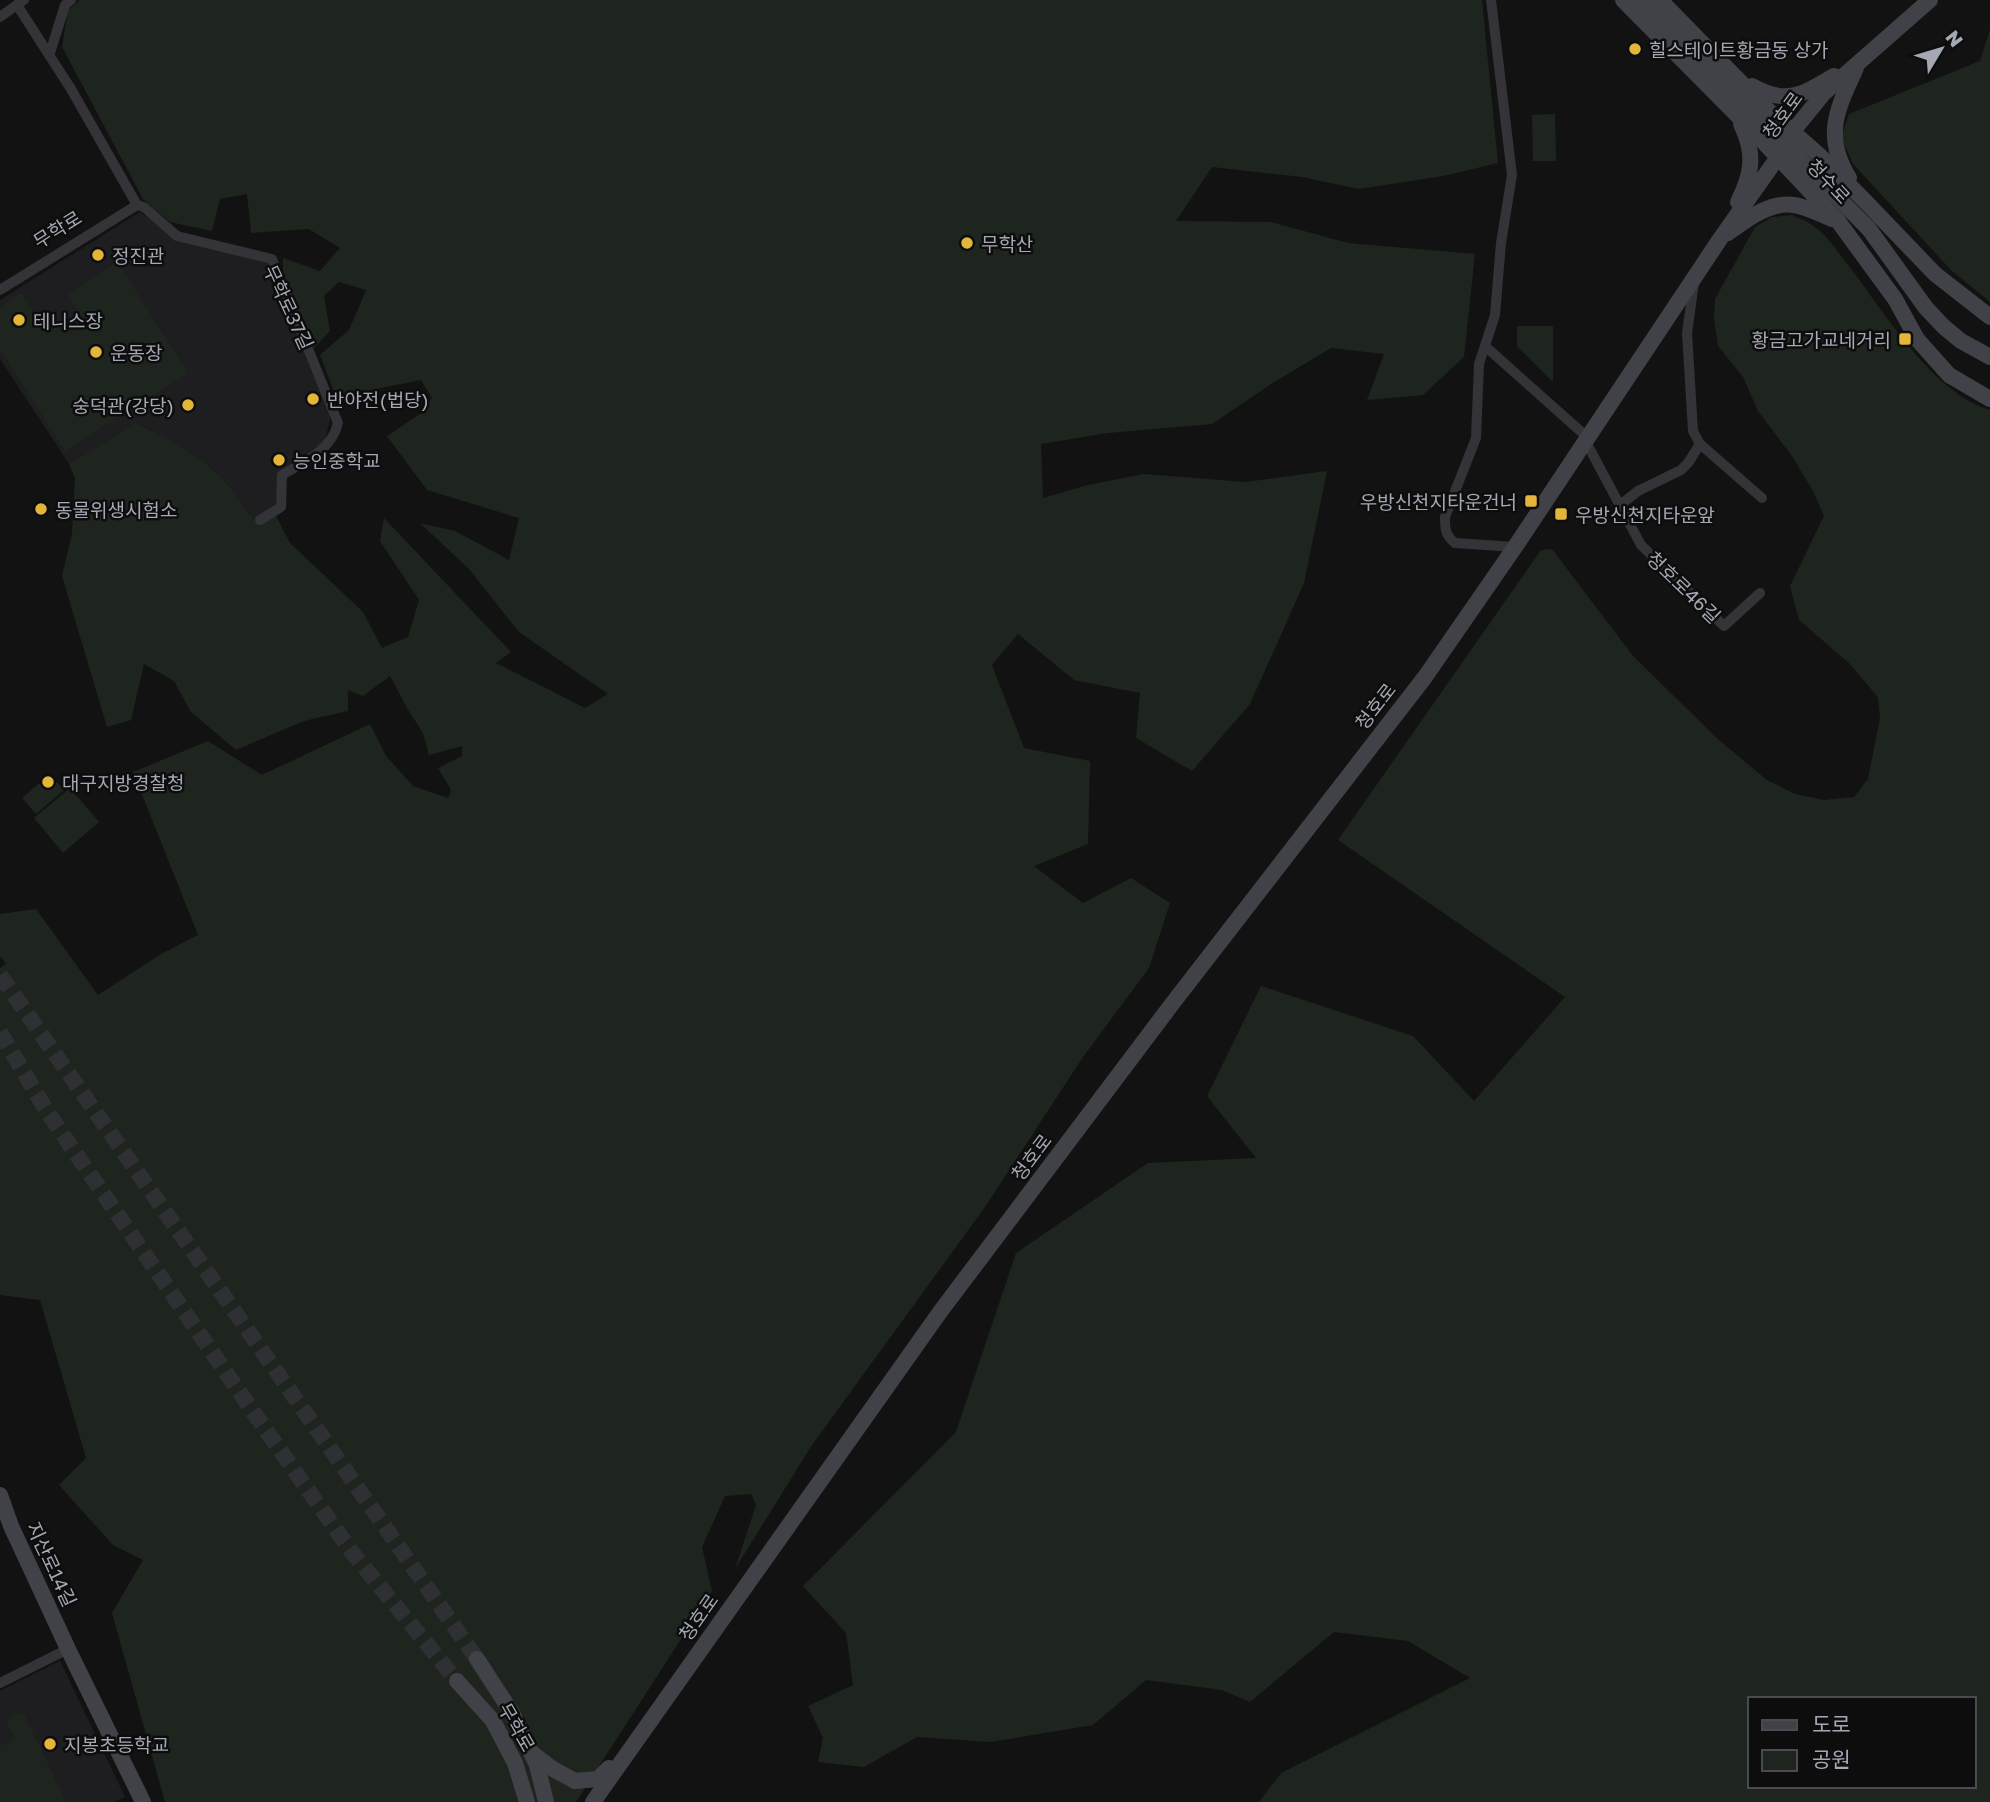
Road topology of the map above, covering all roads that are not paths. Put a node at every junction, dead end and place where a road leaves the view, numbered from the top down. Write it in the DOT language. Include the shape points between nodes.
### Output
graph roads {
  1 [pos="71,0"];
  2 [pos="1491,0"];
  3 [pos="1623,0"];
  4 [pos="1642,0"];
  5 [pos="1660,0"];
  6 [pos="1930,0"];
  7 [pos="21,3"];
  8 [pos="0,17"];
  9 [pos="50,53"];
  10 [pos="1860,60"];
  11 [pos="1730,71"];
  12 [pos="1713,92"];
  13 [pos="1793,131"];
  14 [pos="1778,157"];
  15 [pos="1841,178"];
  16 [pos="1814,196"];
  17 [pos="1862,198"];
  18 [pos="137,205"];
  19 [pos="1838,221"];
  20 [pos="1720,239"];
  21 [pos="1695,276"];
  22 [pos="0,290"];
  23 [pos="1990,317"];
  24 [pos="1486,347"];
  25 [pos="1990,357"];
  26 [pos="1990,399"];
  27 [pos="1586,438"];
  28 [pos="1700,444"];
  29 [pos="1762,498"];
  30 [pos="1620,505"];
  31 [pos="260,520"];
  32 [pos="1516,547"];
  33 [pos="1760,593"];
  34 [pos="0,1495"];
  35 [pos="6,1529"];
  36 [pos="68,1649"];
  37 [pos="477,1659"];
  38 [pos="457,1681"];
  39 [pos="0,1683"];
  40 [pos="631,1746"];
  41 [pos="531,1752"];
  42 [pos="141,1801"];
  43 [pos="527,1802"];
  44 [pos="546,1802"];
  45 [pos="593,1802"];
  1 -- 9 [label="street" via="65,5"];
  2 -- 24 [label="street" via="1512,175 1495,315"];
  3 -- 12 [label="main road, 청수로"];
  4 -- 25 [label="main road, 청수로" via="1854,214 1935,317 1961,341"];
  5 -- 11 [label="main road, 청수로"];
  6 -- 10 [label="main road, 청호로"];
  7 -- 8 [label="street, 무학로37길"];
  7 -- 9 [label="street, 무학로37길"];
  9 -- 18 [label="street, 무학로37길"];
  10 -- 11 [label="main road" via="1797,96 1784,98 1770,95"];
  10 -- 13 [label="main road, 청호로" via="1824,93"];
  10 -- 17 [label="main road" via="1836,114 1833,134 1839,162"];
  11 -- 12 [label="main road" via="1730,89"];
  11 -- 13 [label="main road, 청수로"];
  12 -- 14 [label="main road, 청수로"];
  12 -- 20 [label="main road" via="1739,121 1750,142 1752,165"];
  13 -- 14 [label="main road, 청호로"];
  13 -- 15 [label="main road, 청수로"];
  14 -- 16 [label="main road, 청수로"];
  14 -- 20 [label="main road, 청호로"];
  15 -- 16 [label="main road" via="1829,172 1817,175"];
  15 -- 17 [label="main road, 청수로"];
  16 -- 19 [label="main road, 청수로"];
  17 -- 23 [label="main road, 청수로" via="1935,274"];
  18 -- 22 [label="street, 무학로"];
  18 -- 31 [label="street, 무학로37길" via="177,236 272,259 332,407 338,423 333,438 318,454 282,475 281,507"];
  19 -- 20 [label="main road" via="1794,205 1777,206"];
  19 -- 26 [label="main road, 청수로" via="1895,299 1917,339 1949,375"];
  20 -- 21 [label="main road, 청호로"];
  21 -- 27 [label="main road, 청호로"];
  21 -- 28 [label="street, 청호로" via="1687,333 1693,431"];
  24 -- 27 [label="street"];
  24 -- 32 [label="street" via="1479,364 1476,438 1445,517 1445,530 1455,543"];
  27 -- 30 [label="street, 청호로46길"];
  27 -- 32 [label="main road, 청호로"];
  28 -- 29 [label="street"];
  28 -- 30 [label="street" via="1681,470"];
  30 -- 33 [label="street, 청호로46길" via="1641,545 1724,626"];
  32 -- 40 [label="main road, 청호로" via="1425,677 940,1312"];
  34 -- 35 [label="main road, 지산로14길"];
  35 -- 36 [label="main road, 지산로14길"];
  36 -- 39 [label="street"];
  36 -- 42 [label="main road, 지산로14길"];
  37 -- 41 [label="main road"];
  38 -- 43 [label="main road, 무학로" via="493,1721 515,1763"];
  40 -- 41 [label="main road" via="598,1779 575,1781"];
  40 -- 45 [label="main road, 청호로"];
  41 -- 44 [label="main road"];
}
